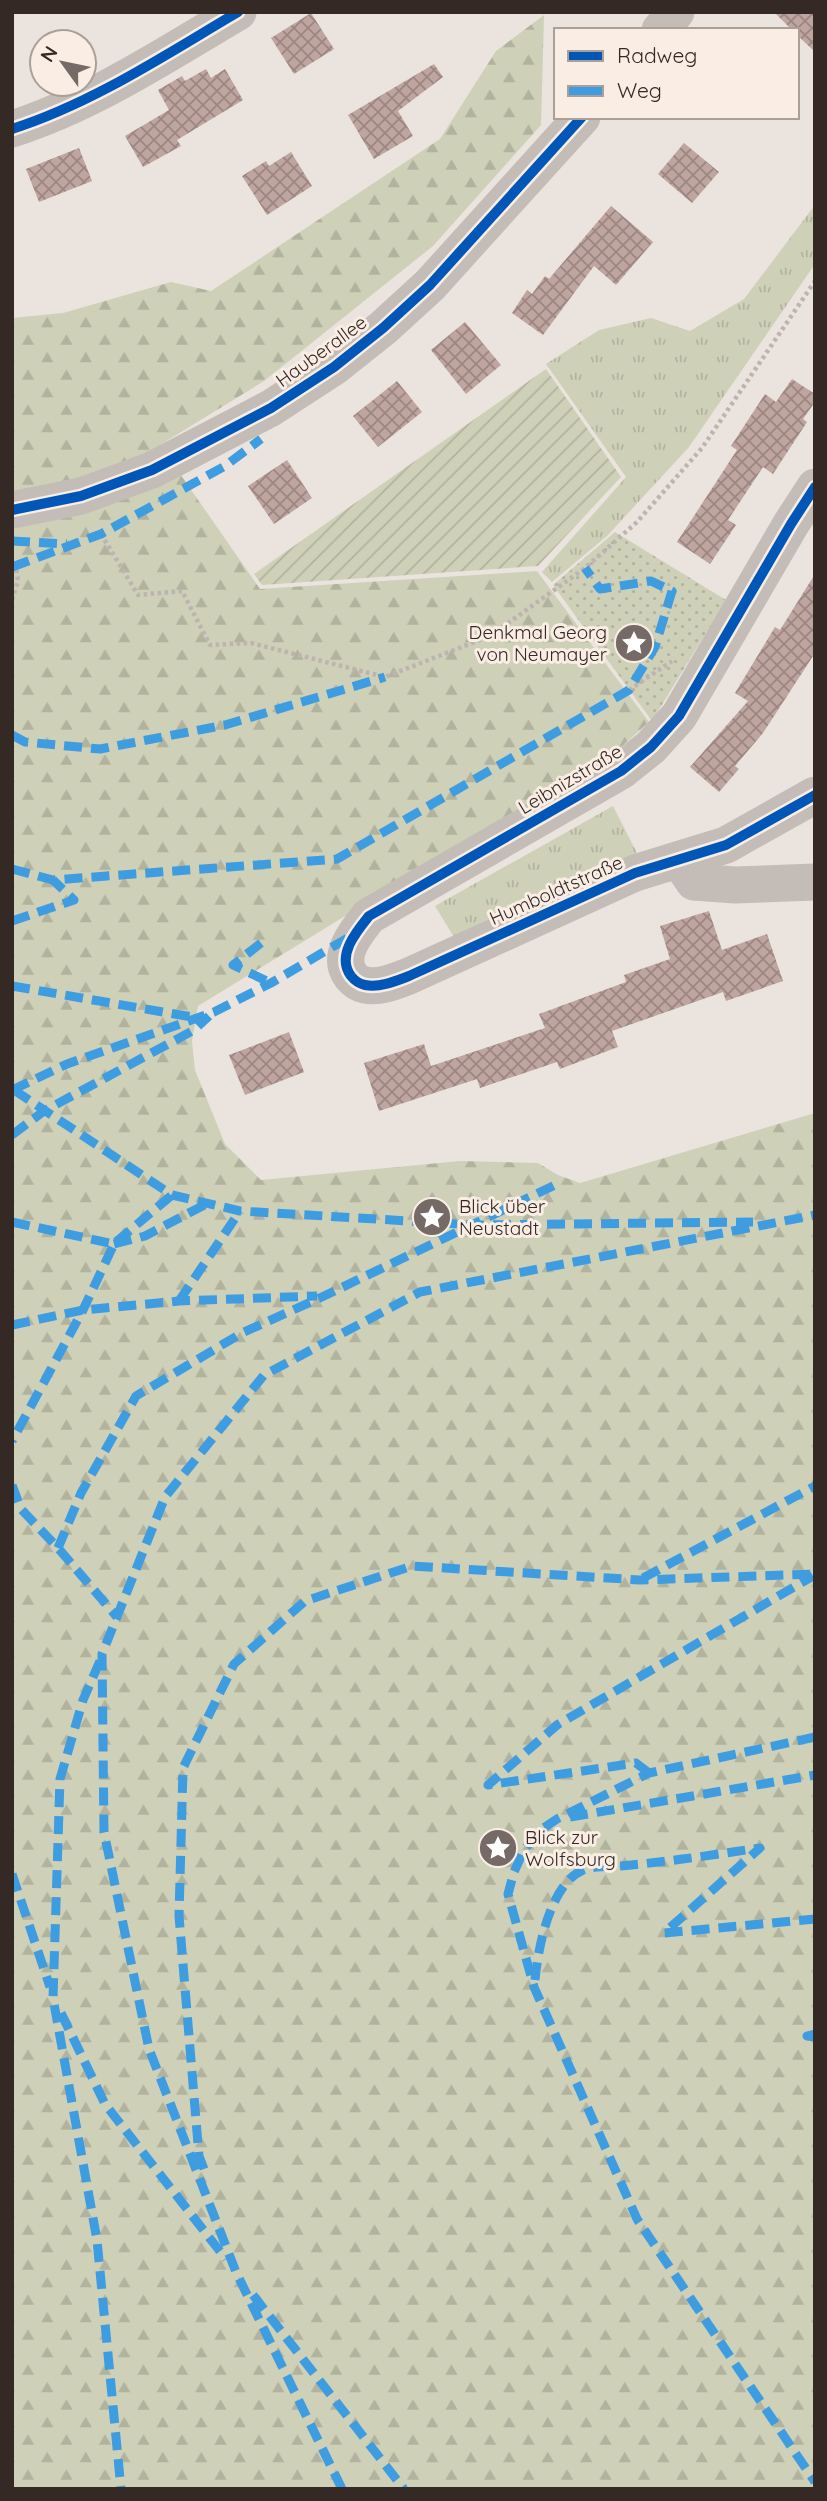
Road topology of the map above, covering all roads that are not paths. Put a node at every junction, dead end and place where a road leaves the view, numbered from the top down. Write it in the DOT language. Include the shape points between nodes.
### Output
graph roads {
  1 [pos="237,12"];
  2 [pos="676,12"];
  3 [pos="662,28"];
  4 [pos="580,119"];
  5 [pos="12,129"];
  6 [pos="815,488"];
  7 [pos="12,510"];
  8 [pos="815,795"];
  9 [pos="678,860"];
  10 [pos="815,882"];
  11 [pos="354,934"];
  1 -- 5 [label="street" via="102,92"];
  2 -- 3 [label="street"];
  4 -- 7 [label="street, Hauberallee" via="430,285 334,367 271,408 152,470 81,496"];
  6 -- 11 [label="street, Leibnizstraße" via="678,716 651,747 621,771 369,916"];
  8 -- 9 [label="street, Humboldtstraße" via="726,845"];
  9 -- 10 [label="street" via="694,881 735,885"];
  9 -- 11 [label="street, Humboldtstraße" via="635,873 386,984 366,986 350,975 345,957"];
}
